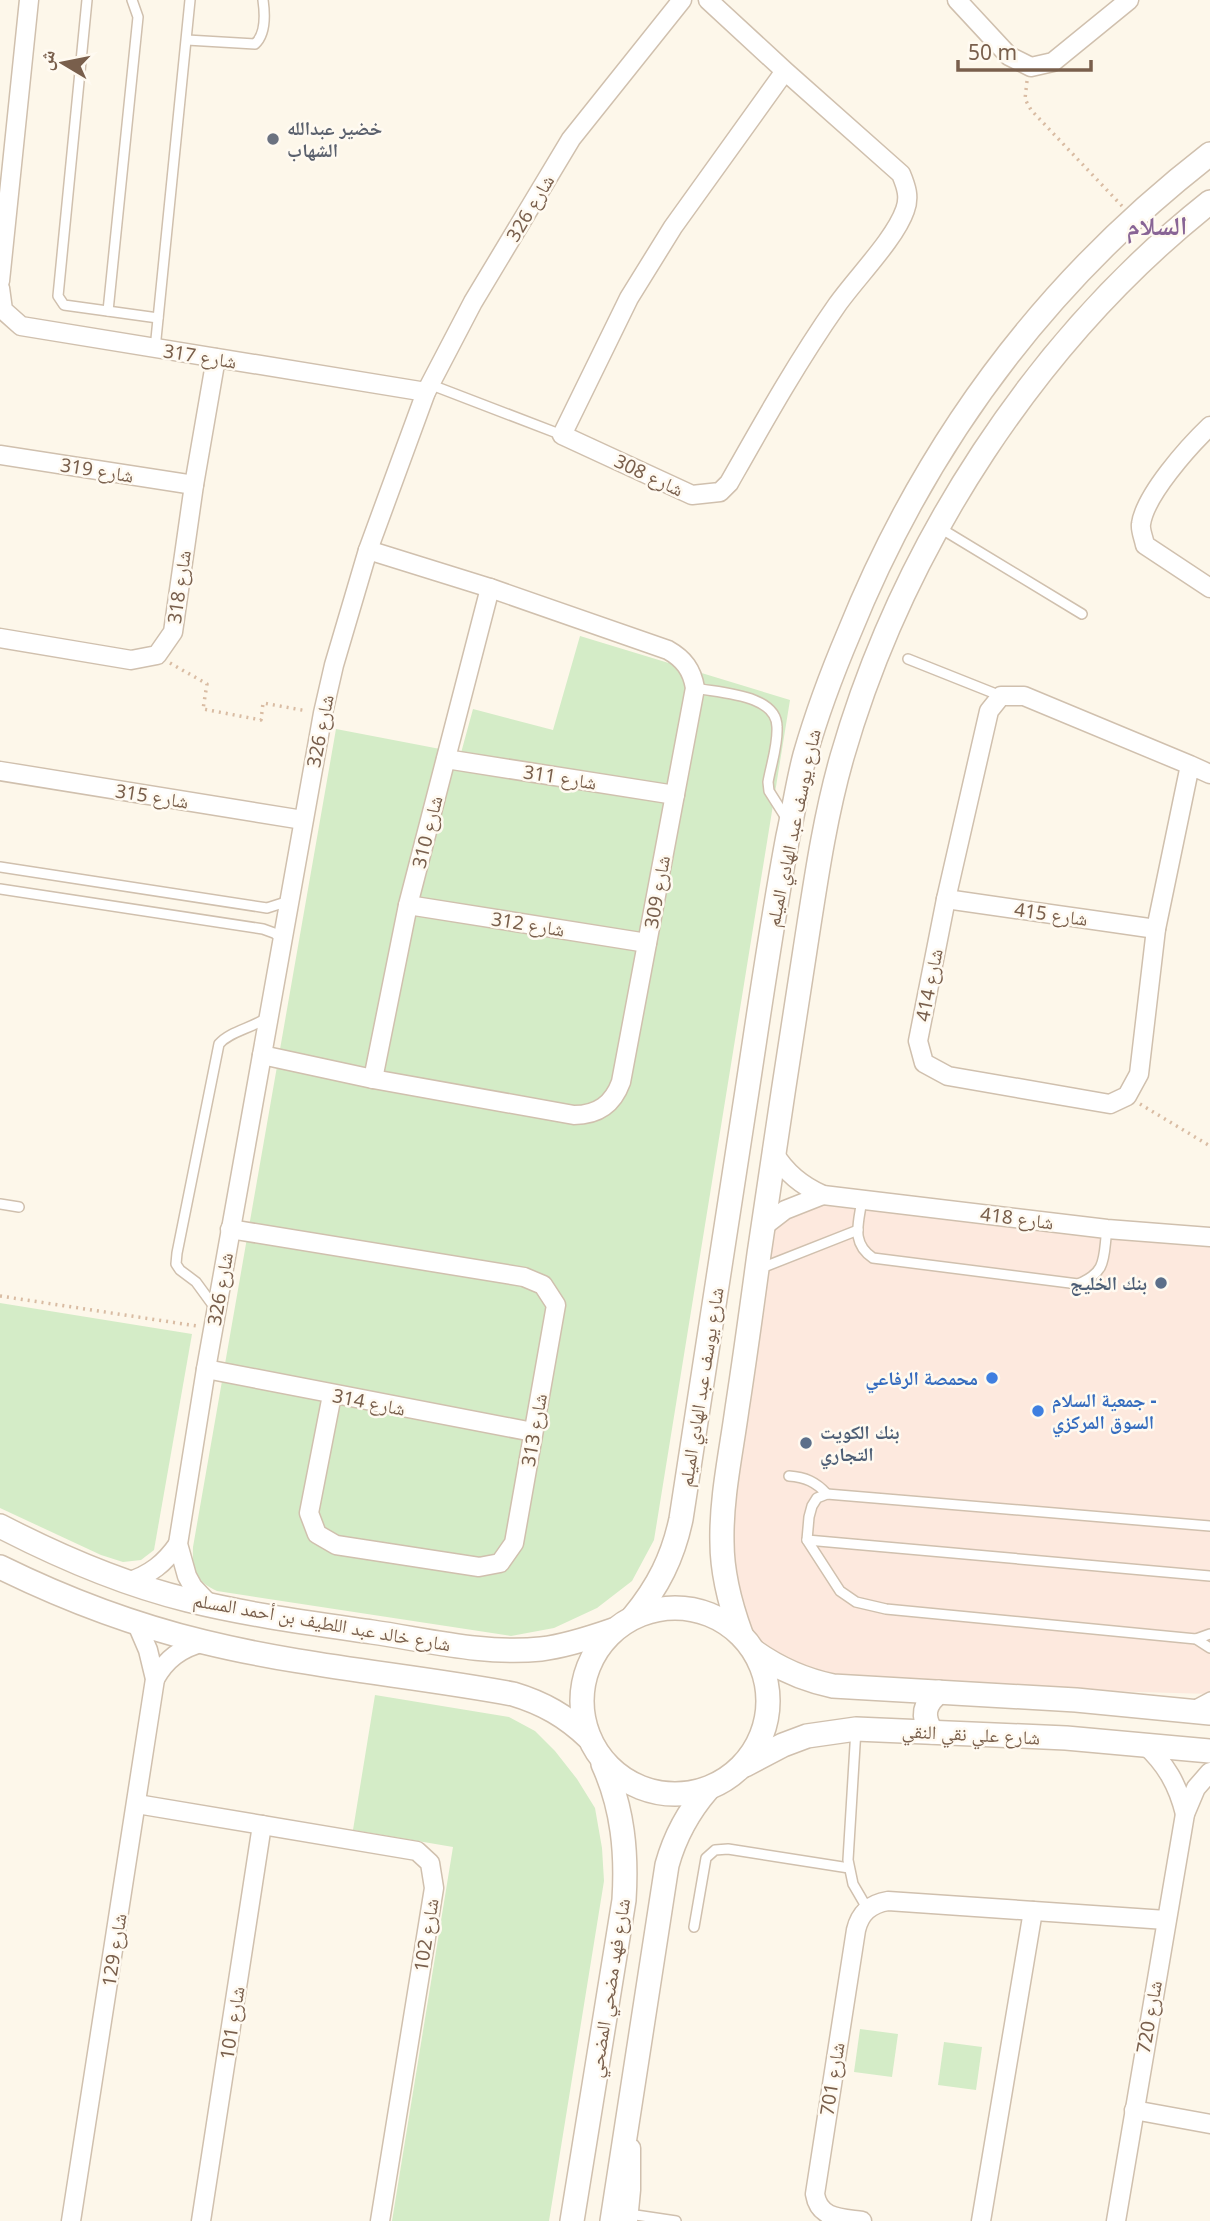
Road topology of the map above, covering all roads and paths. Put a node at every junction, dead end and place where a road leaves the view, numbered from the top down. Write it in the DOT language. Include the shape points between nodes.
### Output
graph roads {
  1 [pos="29,0"];
  2 [pos="87,0"];
  3 [pos="132,0"];
  4 [pos="190,0"];
  5 [pos="263,0"];
  6 [pos="682,0"];
  7 [pos="708,0"];
  8 [pos="957,0"];
  9 [pos="1129,0"];
  10 [pos="187,40"];
  11 [pos="1031,67"];
  12 [pos="785,71"];
  13 [pos="1210,154"];
  14 [pos="1210,202"];
  15 [pos="1133,218"];
  16 [pos="0,281"];
  17 [pos="0,288"];
  18 [pos="108,311"];
  19 [pos="158,318"];
  20 [pos="155,349"];
  21 [pos="216,358"];
  22 [pos="427,388"];
  23 [pos="1210,426"];
  24 [pos="562,435"];
  25 [pos="0,455"];
  26 [pos="194,485"];
  27 [pos="939,527"];
  28 [pos="368,550"];
  29 [pos="872,574"];
  30 [pos="490,588"];
  31 [pos="1210,588"];
  32 [pos="1082,614"];
  33 [pos="0,638"];
  34 [pos="157,655"];
  35 [pos="908,659"];
  36 [pos="695,688"];
  37 [pos="1001,696"];
  38 [pos="323,713"];
  39 [pos="842,757"];
  40 [pos="446,759"];
  41 [pos="1190,765"];
  42 [pos="0,771"];
  43 [pos="800,774"];
  44 [pos="1210,774"];
  45 [pos="834,788"];
  46 [pos="674,795"];
  47 [pos="303,820"];
  48 [pos="791,825"];
  49 [pos="0,867"];
  50 [pos="0,889"];
  51 [pos="946,899"];
  52 [pos="289,901"];
  53 [pos="408,905"];
  54 [pos="1156,929"];
  55 [pos="282,939"];
  56 [pos="647,943"];
  57 [pos="269,1016"];
  58 [pos="262,1055"];
  59 [pos="373,1079"];
  60 [pos="1127,1097"];
  61 [pos="1210,1146"];
  62 [pos="774,1153"];
  63 [pos="823,1195"];
  64 [pos="862,1199"];
  65 [pos="0,1204"];
  66 [pos="19,1207"];
  67 [pos="763,1227"];
  68 [pos="230,1229"];
  69 [pos="1107,1229"];
  70 [pos="858,1230"];
  71 [pos="1210,1237"];
  72 [pos="757,1270"];
  73 [pos="0,1296"];
  74 [pos="216,1310"];
  75 [pos="213,1329"];
  76 [pos="206,1369"];
  77 [pos="332,1395"];
  78 [pos="533,1432"];
  79 [pos="789,1476"];
  80 [pos="827,1494"];
  81 [pos="0,1526"];
  82 [pos="1209,1526"];
  83 [pos="807,1540"];
  84 [pos="178,1544"];
  85 [pos="0,1567"];
  86 [pos="1210,1576"];
  87 [pos="127,1581"];
  88 [pos="210,1605"];
  89 [pos="633,1617"];
  90 [pos="136,1622"];
  91 [pos="613,1630"];
  92 [pos="741,1634"];
  93 [pos="1210,1634"];
  94 [pos="427,1640"];
  95 [pos="1196,1640"];
  96 [pos="204,1642"];
  97 [pos="1210,1648"];
  98 [pos="755,1653"];
  99 [pos="155,1679"];
  100 [pos="420,1679"];
  101 [pos="939,1692"];
  102 [pos="1210,1697"];
  103 [pos="1184,1709"];
  104 [pos="1210,1713"];
  105 [pos="856,1728"];
  106 [pos="932,1732"];
  107 [pos="589,1738"];
  108 [pos="1144,1744"];
  109 [pos="1210,1751"];
  110 [pos="601,1758"];
  111 [pos="740,1769"];
  112 [pos="1210,1772"];
  113 [pos="708,1788"];
  114 [pos="137,1804"];
  115 [pos="1185,1814"];
  116 [pos="262,1825"];
  117 [pos="849,1868"];
  118 [pos="867,1908"];
  119 [pos="1032,1911"];
  120 [pos="1166,1920"];
  121 [pos="694,1927"];
  122 [pos="617,1946"];
  123 [pos="653,1956"];
  124 [pos="1133,2110"];
  125 [pos="1210,2124"];
  126 [pos="623,2219"];
  127 [pos="71,2221"];
  128 [pos="201,2221"];
  129 [pos="380,2221"];
  130 [pos="572,2221"];
  131 [pos="676,2221"];
  132 [pos="862,2221"];
  133 [pos="981,2221"];
  134 [pos="1116,2221"];
  1 -- 16 [label="street"];
  2 -- 18 [label="lane" via="58,296 64,305"];
  3 -- 18 [label="lane" via="138,17"];
  4 -- 10 [label="lane"];
  5 -- 10 [label="lane" via="262,33 255,44"];
  6 -- 22 [label="street, شارع 326" via="571,139"];
  7 -- 12 [label="street, شارع 308"];
  8 -- 11 [label="street" via="1009,56"];
  9 -- 11 [label="street" via="1053,62"];
  10 -- 19 [label="lane"];
  11 -- 15 [label="path" via="1025,99 1031,110"];
  12 -- 24 [label="street" via="643,274"];
  12 -- 24 [label="street, شارع 308" via="901,174 908,190 897,226 836,306 720,492 692,495"];
  13 -- 15 [label="street, شارع يوسف عبد الهادي الميلم"];
  14 -- 27 [label="street, شارع يوسف عبد الهادي الميلم" via="1135,268 1071,335 1012,412"];
  15 -- 29 [label="street, شارع يوسف عبد الهادي الميلم" via="1059,293 989,378 934,460"];
  17 -- 20 [label="street, شارع 317" via="3,310 21,326"];
  18 -- 19 [label="lane"];
  19 -- 20 [label="lane"];
  20 -- 21 [label="street, شارع 317"];
  21 -- 22 [label="street, شارع 317"];
  21 -- 26 [label="street, شارع 318"];
  22 -- 24 [label="lane"];
  22 -- 28 [label="street, شارع 326"];
  23 -- 31 [label="street" via="1148,503 1141,525 1145,545"];
  25 -- 26 [label="street, شارع 319"];
  26 -- 34 [label="street, شارع 318" via="173,632"];
  27 -- 32 [label="lane"];
  27 -- 39 [label="street, شارع يوسف عبد الهادي الميلم" via="877,655"];
  28 -- 30 [label="street"];
  28 -- 38 [label="street, شارع 326"];
  29 -- 39 [label="street" via="820,736 824,750"];
  29 -- 43 [label="street, شارع يوسف عبد الهادي الميلم" via="821,705"];
  30 -- 36 [label="street" via="668,650 687,665"];
  30 -- 40 [label="street, شارع 310"];
  33 -- 34 [label="street" via="131,660"];
  34 -- 38 [label="path" via="207,684 203,709 261,720 263,703"];
  35 -- 37 [label="lane"];
  36 -- 46 [label="street, شارع 309"];
  36 -- 48 [label="lane" via="757,700 775,715 778,727 769,791"];
  37 -- 41 [label="street" via="1024,696"];
  37 -- 51 [label="street, شارع 414" via="989,711"];
  38 -- 47 [label="street, شارع 326"];
  39 -- 45 [label="street, شارع يوسف عبد الهادي الميلم"];
  40 -- 46 [label="street, شارع 311"];
  40 -- 53 [label="street, شارع 310"];
  41 -- 44 [label="street"];
  41 -- 54 [label="street"];
  42 -- 47 [label="street, شارع 315"];
  43 -- 45 [label="street" via="820,775"];
  43 -- 48 [label="street, شارع يوسف عبد الهادي الميلم"];
  45 -- 62 [label="street, شارع يوسف عبد الهادي الميلم"];
  46 -- 56 [label="street, شارع 309"];
  47 -- 52 [label="street, شارع 326"];
  48 -- 89 [label="street, شارع يوسف عبد الهادي الميلم" via="681,1519 669,1562"];
  49 -- 52 [label="lane" via="267,908"];
  50 -- 55 [label="lane" via="263,929"];
  51 -- 54 [label="street, شارع 415"];
  51 -- 60 [label="street, شارع 414" via="918,1041 924,1063 948,1076 1110,1104"];
  52 -- 55 [label="street, شارع 326"];
  53 -- 56 [label="street, شارع 312"];
  53 -- 59 [label="street, شارع 310"];
  54 -- 60 [label="street" via="1139,1074"];
  55 -- 57 [label="street, شارع 326"];
  56 -- 59 [label="street, شارع 309" via="621,1082 612,1101 595,1113 574,1115"];
  57 -- 58 [label="street, شارع 326"];
  57 -- 74 [label="lane" via="219,1044 177,1254 180,1270 196,1282"];
  58 -- 59 [label="street, شارع 309"];
  58 -- 68 [label="street, شارع 326"];
  60 -- 61 [label="path"];
  62 -- 63 [label="street, شارع 418" via="795,1179"];
  62 -- 67 [label="street, شارع يوسف عبد الهادي الميلم"];
  63 -- 64 [label="street, شارع 418"];
  63 -- 67 [label="street, شارع 418" via="785,1210"];
  64 -- 69 [label="street, شارع 418"];
  64 -- 70 [label="lane"];
  65 -- 66 [label="lane"];
  67 -- 72 [label="street, شارع يوسف عبد الهادي الميلم"];
  68 -- 74 [label="street, شارع 326"];
  68 -- 78 [label="street, شارع 313" via="524,1277 543,1285 556,1305"];
  69 -- 70 [label="lane" via="1102,1265 1096,1275 1078,1284 873,1258 863,1251"];
  69 -- 71 [label="street, شارع 418"];
  70 -- 72 [label="lane"];
  72 -- 92 [label="street, شارع يوسف عبد الهادي الميلم" via="722,1522 724,1570"];
  73 -- 75 [label="path"];
  74 -- 75 [label="street, شارع 326"];
  75 -- 76 [label="street, شارع 326"];
  76 -- 77 [label="street, شارع 314"];
  76 -- 84 [label="street, شارع 326"];
  77 -- 78 [label="street, شارع 314"];
  77 -- 78 [label="street, شارع 313" via="309,1513 317,1534 336,1545 479,1567 500,1563 514,1544"];
  79 -- 80 [label="lane" via="806,1478"];
  80 -- 82 [label="lane"];
  80 -- 83 [label="lane" via="812,1506"];
  81 -- 87 [label="street, شارع خالد عبد اللطيف بن أحمد المسلم"];
  83 -- 86 [label="lane"];
  83 -- 95 [label="lane" via="840,1591 856,1602 886,1609"];
  84 -- 87 [label="street" via="157,1568"];
  84 -- 88 [label="street, شارع 326" via="187,1576"];
  85 -- 90 [label="street, شارع خالد عبد اللطيف بن أحمد المسلم"];
  87 -- 88 [label="street, شارع خالد عبد اللطيف بن أحمد المسلم"];
  88 -- 94 [label="street, شارع خالد عبد اللطيف بن أحمد المسلم"];
  89 -- 91 [label="street"];
  89 -- 92 [label="street" via="678,1607 722,1620"];
  90 -- 96 [label="street, شارع خالد عبد اللطيف بن أحمد المسلم"];
  90 -- 99 [label="street, شارع 129"];
  91 -- 94 [label="street, شارع خالد عبد اللطيف بن أحمد المسلم" via="539,1649 493,1650"];
  91 -- 107 [label="street" via="587,1668 582,1715"];
  92 -- 98 [label="street"];
  93 -- 95 [label="lane"];
  94 -- 100 [label="street" via="430,1661"];
  95 -- 97 [label="lane"];
  96 -- 99 [label="street" via="174,1654"];
  96 -- 100 [label="street, شارع خالد عبد اللطيف بن أحمد المسلم"];
  98 -- 101 [label="street, شارع علي نقي النقي" via="787,1672 819,1683"];
  98 -- 111 [label="street" via="764,1672 768,1713 753,1752"];
  99 -- 114 [label="street, شارع 129"];
  100 -- 107 [label="street, شارع خالد عبد اللطيف بن أحمد المسلم" via="531,1700 563,1716"];
  101 -- 103 [label="street, شارع علي نقي النقي"];
  101 -- 106 [label="street" via="925,1712"];
  102 -- 103 [label="lane"];
  103 -- 104 [label="street, شارع علي نقي النقي"];
  105 -- 106 [label="street, شارع علي نقي النقي"];
  105 -- 111 [label="street, شارع علي نقي النقي" via="807,1736"];
  105 -- 117 [label="lane"];
  106 -- 108 [label="street, شارع علي نقي النقي"];
  107 -- 110 [label="street"];
  108 -- 109 [label="street, شارع علي نقي النقي"];
  108 -- 115 [label="street, شارع 720" via="1171,1775"];
  110 -- 113 [label="street" via="617,1775 661,1794"];
  110 -- 122 [label="street, شارع فهد مضحي المضحي" via="618,1804 625,1852"];
  111 -- 113 [label="street"];
  112 -- 115 [label="street, شارع 720" via="1196,1788"];
  113 -- 123 [label="street, شارع فهد مضحي المضحي" via="687,1816 672,1849"];
  114 -- 116 [label="street, شارع 102"];
  114 -- 127 [label="street, شارع 129"];
  115 -- 120 [label="street, شارع 720"];
  116 -- 128 [label="street, شارع 101"];
  116 -- 129 [label="street, شارع 102" via="417,1851 429,1863 434,1888"];
  117 -- 118 [label="lane"];
  117 -- 121 [label="lane" via="715,1850 704,1864"];
  118 -- 119 [label="street" via="887,1901"];
  118 -- 132 [label="street, شارع 701" via="856,1930 815,2194 826,2213"];
  119 -- 120 [label="street"];
  119 -- 133 [label="street"];
  120 -- 124 [label="street, شارع 720"];
  122 -- 123 [label="street" via="636,1943"];
  122 -- 130 [label="street, شارع فهد مضحي المضحي"];
  123 -- 126 [label="street, شارع فهد مضحي المضحي" via="628,2118"];
  124 -- 125 [label="street"];
  124 -- 134 [label="street, شارع 720"];
  126 -- 131 [label="lane"];
}
